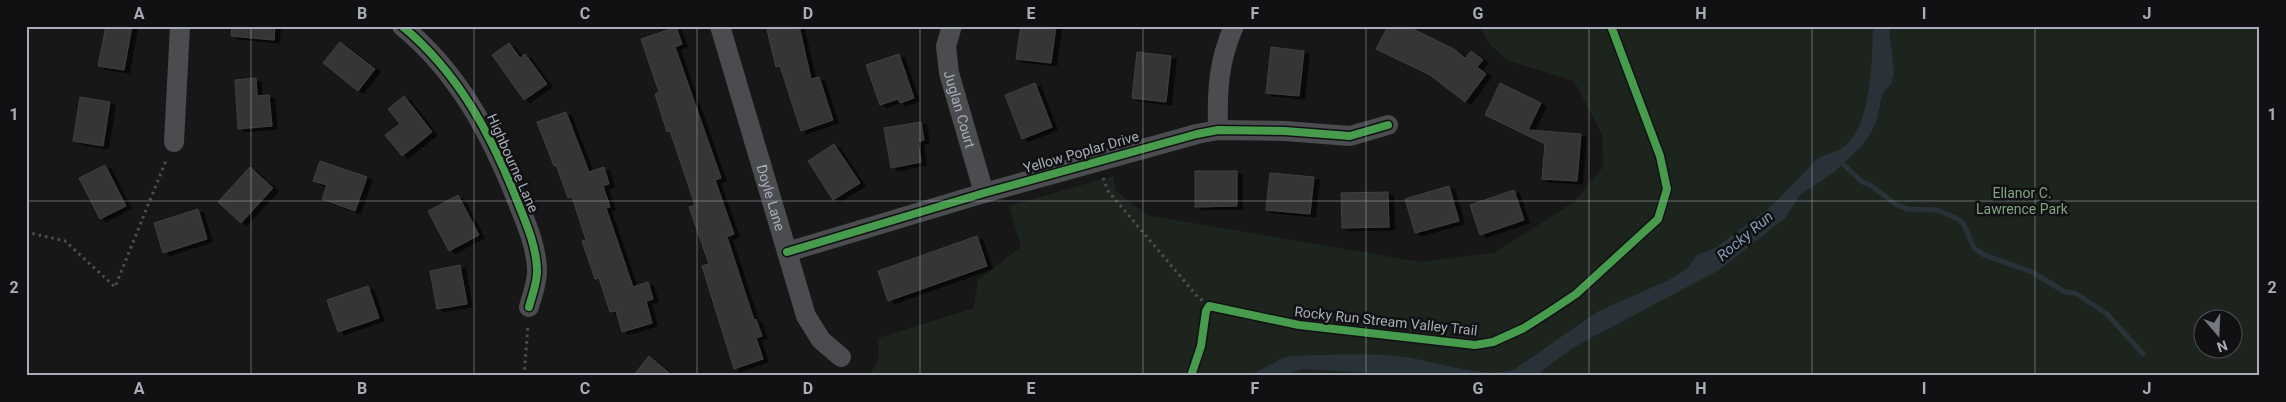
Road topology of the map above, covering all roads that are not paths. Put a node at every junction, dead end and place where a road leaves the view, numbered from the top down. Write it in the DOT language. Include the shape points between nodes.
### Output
graph roads {
  1 [pos="180,26"];
  2 [pos="402,26"];
  3 [pos="720,26"];
  4 [pos="952,26"];
  5 [pos="1234,26"];
  6 [pos="1388,125"];
  7 [pos="1218,130"];
  8 [pos="174,142"];
  9 [pos="984,193"];
  10 [pos="787,252"];
  11 [pos="529,307"];
  12 [pos="841,356"];
  1 -- 8 [label="street"];
  2 -- 11 [label="street, Highbourne Lane" via="444,67 469,100 506,172 536,251 537,272"];
  3 -- 10 [label="street, Doyle Lane"];
  4 -- 9 [label="street, Juglan Court" via="946,46 948,73"];
  5 -- 7 [label="street" via="1222,59 1217,87"];
  6 -- 7 [label="street, Yellow Poplar Drive" via="1350,136"];
  7 -- 9 [label="street, Yellow Poplar Drive" via="1162,142"];
  9 -- 10 [label="street, Yellow Poplar Drive"];
  10 -- 12 [label="street, Doyle Lane" via="806,316 821,340"];
}
